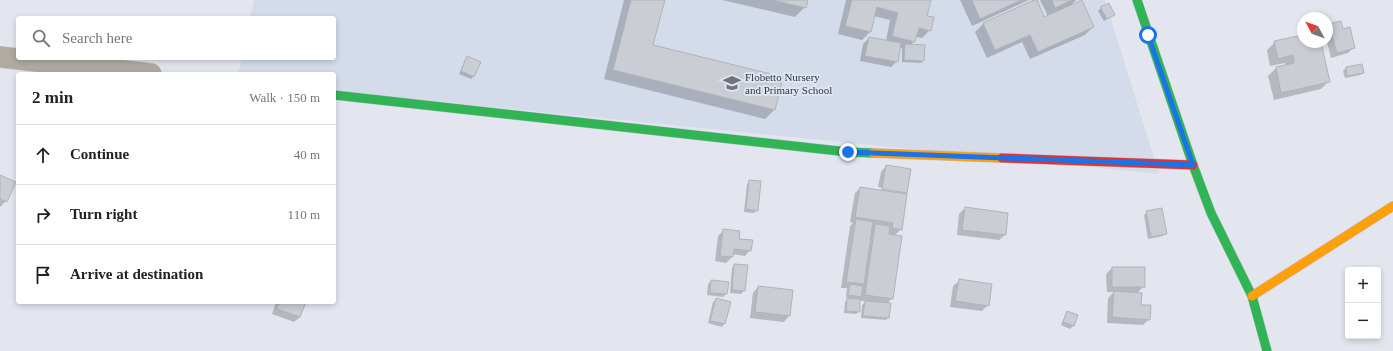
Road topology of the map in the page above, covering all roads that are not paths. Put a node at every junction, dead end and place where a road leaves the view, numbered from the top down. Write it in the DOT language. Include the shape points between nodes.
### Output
graph roads {
  1 [pos="1137,0"];
  2 [pos="0,57"];
  3 [pos="16,59"];
  4 [pos="27,60"];
  5 [pos="133,72"];
  6 [pos="336,95"];
  7 [pos="1193,165"];
  8 [pos="1393,206"];
  9 [pos="1252,296"];
  10 [pos="1267,351"];
  1 -- 7 [label="street"];
  2 -- 3 [label="street"];
  4 -- 5 [label="street"];
  6 -- 7 [label="street" via="848,152"];
  7 -- 9 [label="street" via="1211,213"];
  8 -- 9 [label="street"];
  9 -- 10 [label="street"];
}
